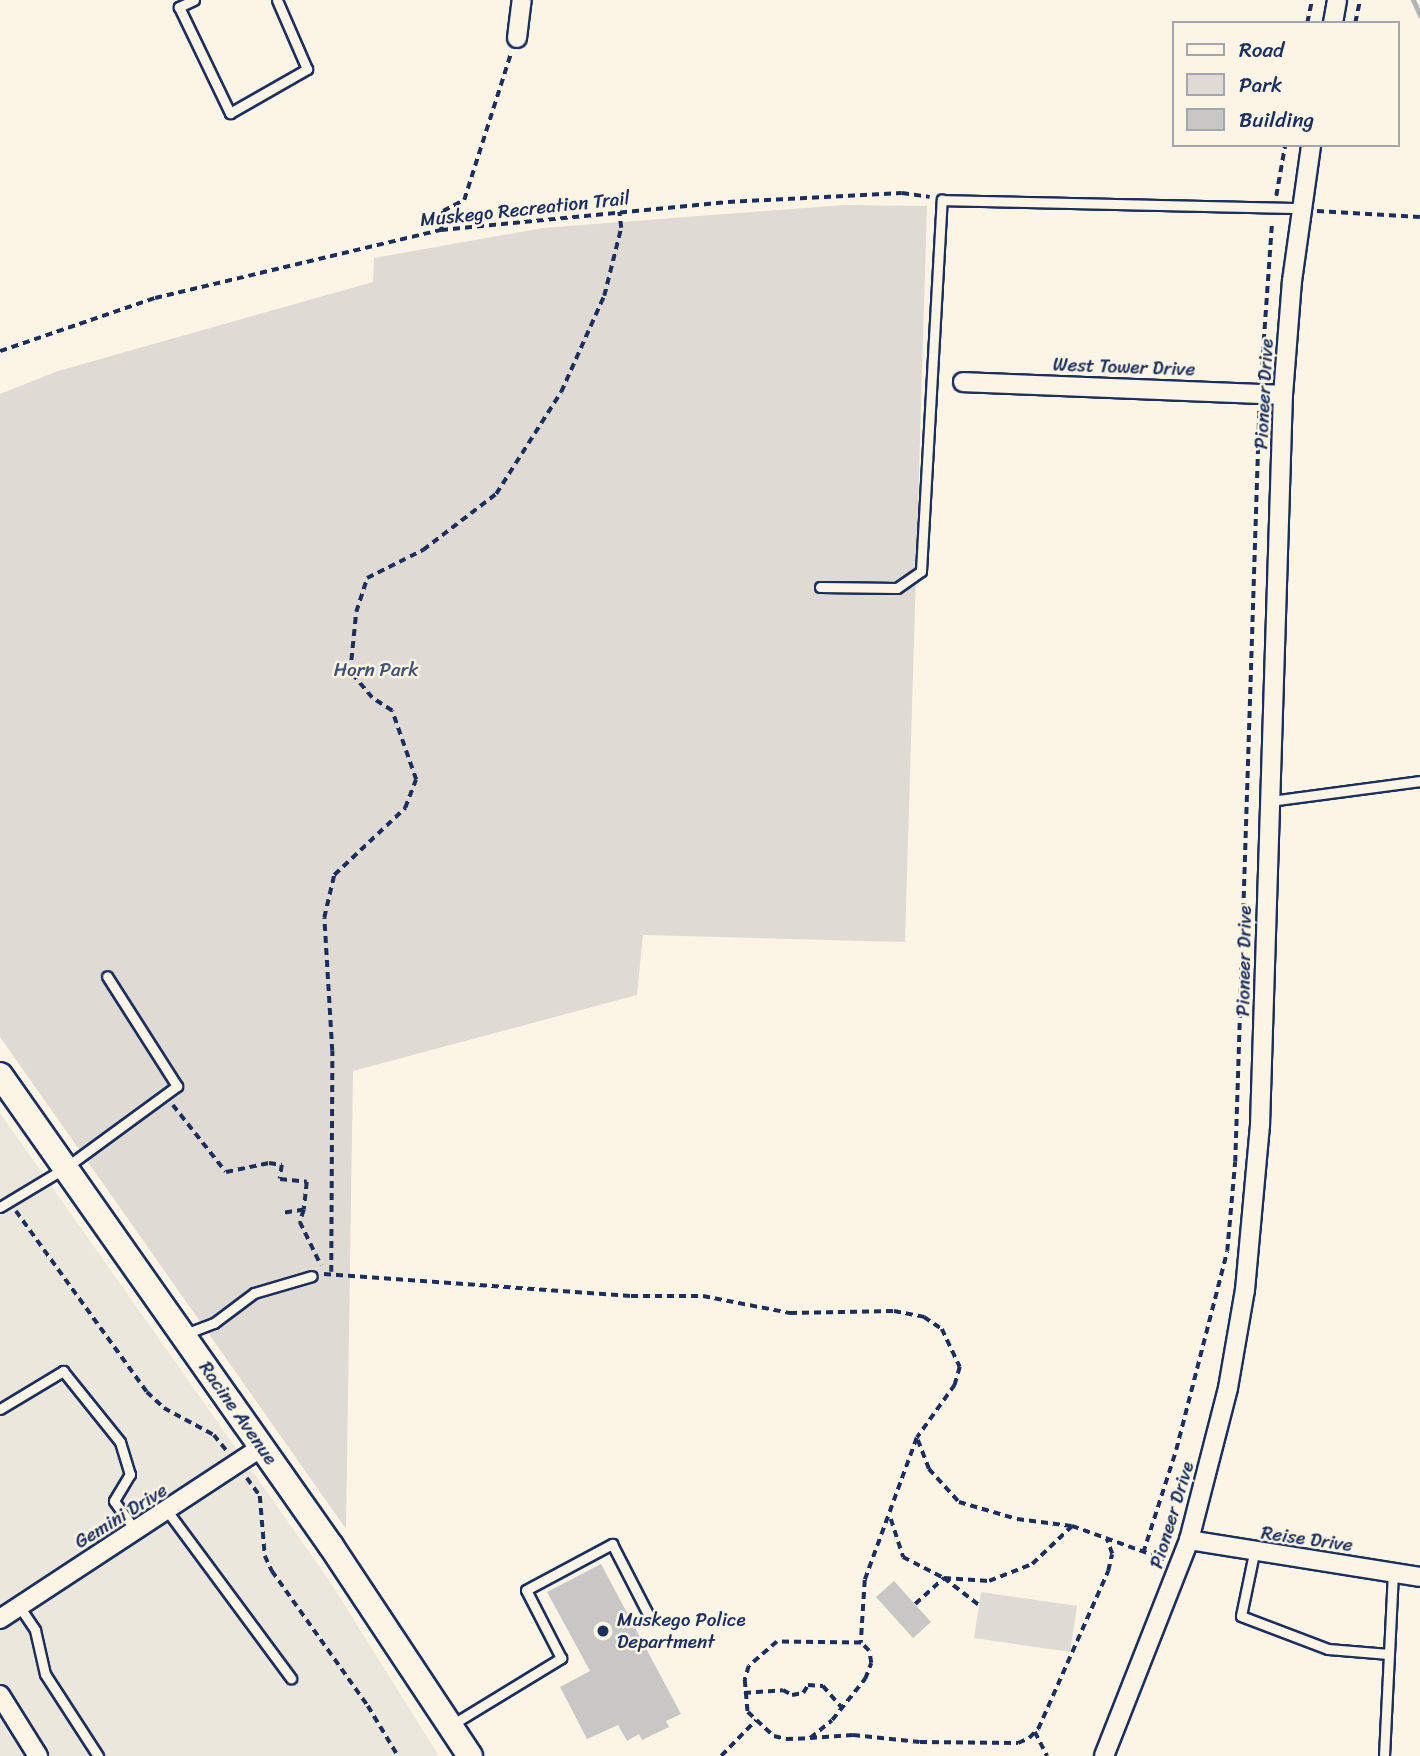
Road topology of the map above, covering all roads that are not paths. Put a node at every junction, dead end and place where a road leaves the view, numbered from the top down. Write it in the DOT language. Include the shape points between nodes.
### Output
graph roads {
  1 [pos="194,0"];
  2 [pos="277,0"];
  3 [pos="522,0"];
  4 [pos="1337,0"];
  5 [pos="1333,21"];
  6 [pos="517,38"];
  7 [pos="1311,147"];
  8 [pos="1300,208"];
  9 [pos="963,382"];
  10 [pos="1283,395"];
  11 [pos="820,587"];
  12 [pos="1420,781"];
  13 [pos="1270,801"];
  14 [pos="107,976"];
  15 [pos="0,1075"];
  16 [pos="65,1168"];
  17 [pos="4,1204"];
  18 [pos="312,1276"];
  19 [pos="183,1335"];
  20 [pos="0,1409"];
  21 [pos="262,1447"];
  22 [pos="168,1511"];
  23 [pos="136,1531"];
  24 [pos="1189,1540"];
  25 [pos="1254,1553"];
  26 [pos="1393,1573"];
  27 [pos="1420,1577"];
  28 [pos="19,1606"];
  29 [pos="0,1619"];
  30 [pos="651,1620"];
  31 [pos="1389,1654"];
  32 [pos="291,1678"];
  33 [pos="0,1695"];
  34 [pos="452,1726"];
  35 [pos="38,1756"];
  36 [pos="98,1756"];
  37 [pos="470,1756"];
  38 [pos="1104,1756"];
  39 [pos="1384,1756"];
  1 -- 2 [label="lane" via="179,6 230,113 307,69"];
  3 -- 6 [label="street"];
  4 -- 5 [label="street"];
  7 -- 8 [label="street, Pioneer Drive"];
  8 -- 10 [label="street, Pioneer Drive"];
  8 -- 11 [label="lane" via="942,200 921,571 897,588"];
  9 -- 10 [label="street, West Tower Drive"];
  10 -- 13 [label="street, Pioneer Drive"];
  12 -- 13 [label="lane"];
  13 -- 24 [label="street, Pioneer Drive" via="1260,1125 1251,1239 1228,1388"];
  14 -- 16 [label="lane" via="177,1086"];
  15 -- 16 [label="main road, Racine Avenue"];
  16 -- 17 [label="lane"];
  16 -- 19 [label="main road, Racine Avenue"];
  18 -- 19 [label="lane" via="254,1293 214,1323"];
  19 -- 21 [label="main road, Racine Avenue"];
  20 -- 23 [label="lane" via="63,1371 120,1442 130,1474 114,1501"];
  21 -- 22 [label="street, Gemini Drive"];
  21 -- 34 [label="main road, Racine Avenue"];
  22 -- 23 [label="street, Gemini Drive"];
  22 -- 32 [label="lane"];
  23 -- 28 [label="street, Gemini Drive"];
  24 -- 25 [label="street, Reise Drive"];
  24 -- 38 [label="street, Pioneer Drive"];
  25 -- 26 [label="street, Reise Drive"];
  25 -- 31 [label="lane" via="1241,1616 1328,1649"];
  26 -- 27 [label="street, Reise Drive"];
  26 -- 31 [label="lane"];
  28 -- 29 [label="street, Gemini Drive"];
  28 -- 36 [label="lane" via="35,1630 45,1674"];
  30 -- 34 [label="lane" via="612,1544 587,1557 526,1590 561,1658"];
  31 -- 39 [label="lane"];
  33 -- 35 [label="street"];
  34 -- 37 [label="main road, Racine Avenue"];
}
